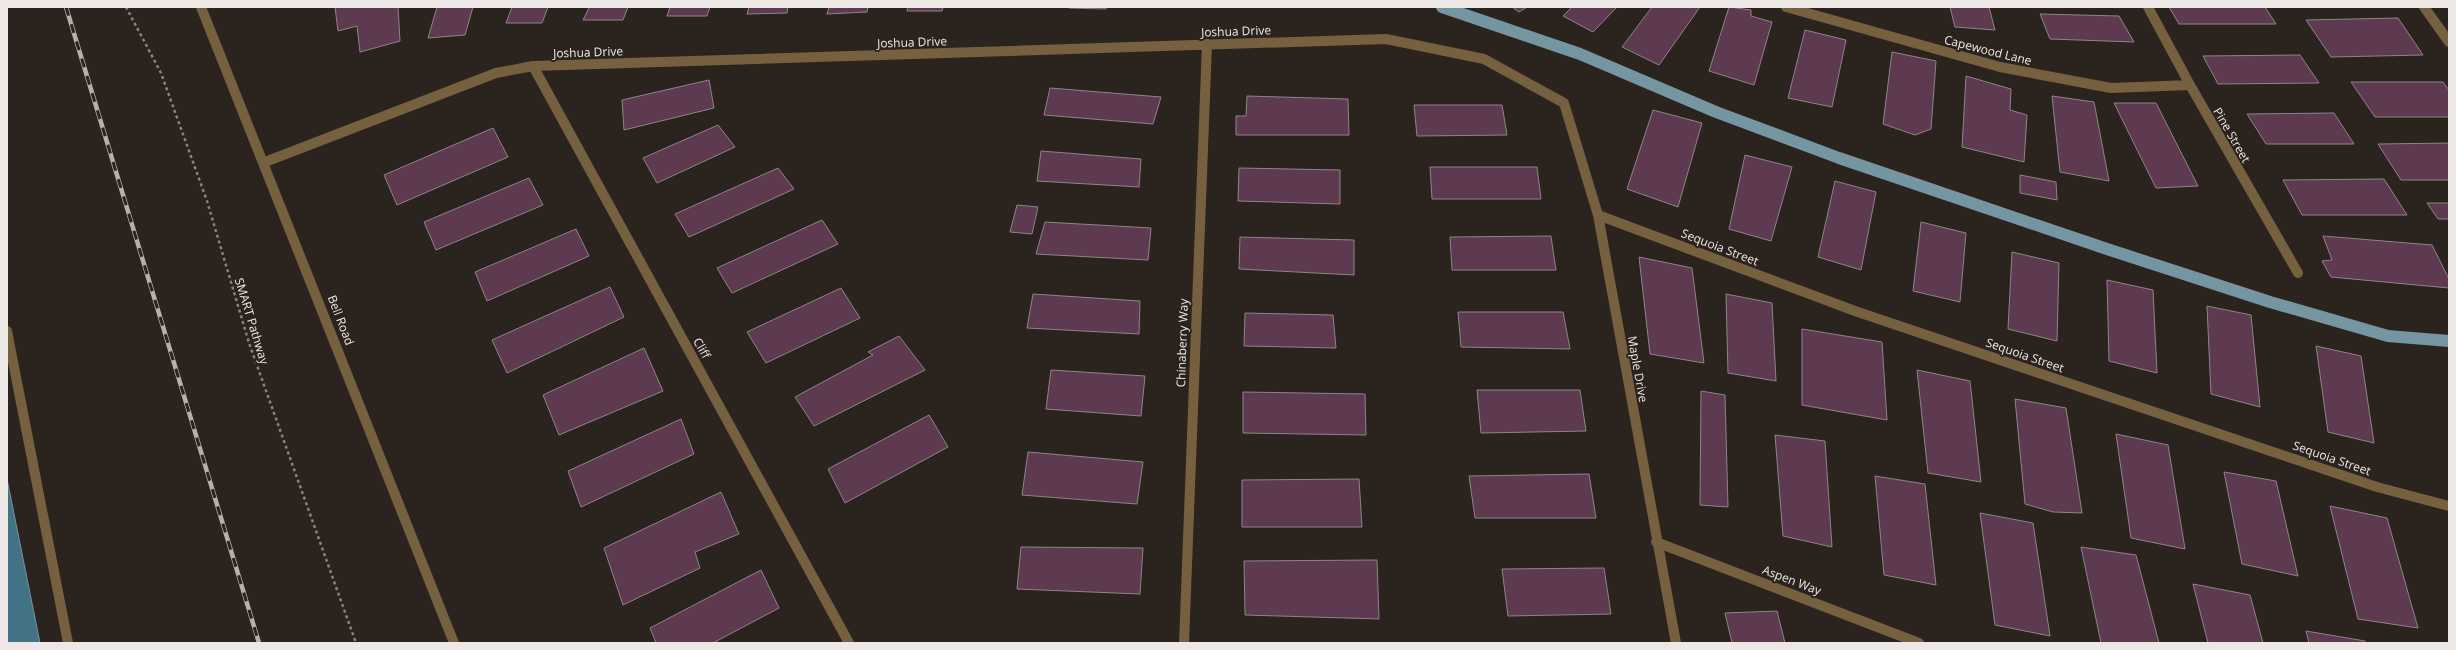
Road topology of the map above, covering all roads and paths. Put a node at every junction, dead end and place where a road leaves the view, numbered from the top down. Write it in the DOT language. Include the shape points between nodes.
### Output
graph roads {
  1 [pos="126,7"];
  2 [pos="201,7"];
  3 [pos="1786,7"];
  4 [pos="2148,7"];
  5 [pos="2424,7"];
  6 [pos="1805,10"];
  7 [pos="2449,42"];
  8 [pos="1207,44"];
  9 [pos="533,66"];
  10 [pos="2190,85"];
  11 [pos="1564,102"];
  12 [pos="265,162"];
  13 [pos="1598,215"];
  14 [pos="2298,273"];
  15 [pos="7,331"];
  16 [pos="2449,506"];
  17 [pos="1656,542"];
  18 [pos="68,643"];
  19 [pos="356,643"];
  20 [pos="454,643"];
  21 [pos="849,643"];
  22 [pos="1184,643"];
  23 [pos="1676,643"];
  24 [pos="1919,643"];
  1 -- 19 [label="path, SMART Pathway" via="161,73 206,201 249,343"];
  2 -- 12 [label="street, Bell Road"];
  3 -- 6 [label="street, Capewood Lane"];
  4 -- 10 [label="street, Pine Street"];
  5 -- 7 [label="street"];
  6 -- 10 [label="street, Capewood Lane" via="2000,67 2111,88"];
  8 -- 9 [label="street, Joshua Drive"];
  8 -- 11 [label="street, Joshua Drive" via="1386,39 1484,59"];
  8 -- 22 [label="street, Chinaberry Way"];
  9 -- 12 [label="street, Joshua Drive" via="496,73"];
  9 -- 21 [label="street, Cliff"];
  10 -- 14 [label="street, Pine Street"];
  11 -- 13 [label="street, Maple Drive"];
  12 -- 20 [label="street, Bell Road"];
  13 -- 16 [label="street, Sequoia Street" via="1862,314 2377,487"];
  13 -- 17 [label="street, Maple Drive"];
  15 -- 18 [label="street"];
  17 -- 23 [label="street, Maple Drive"];
  17 -- 24 [label="street, Aspen Way"];
}
